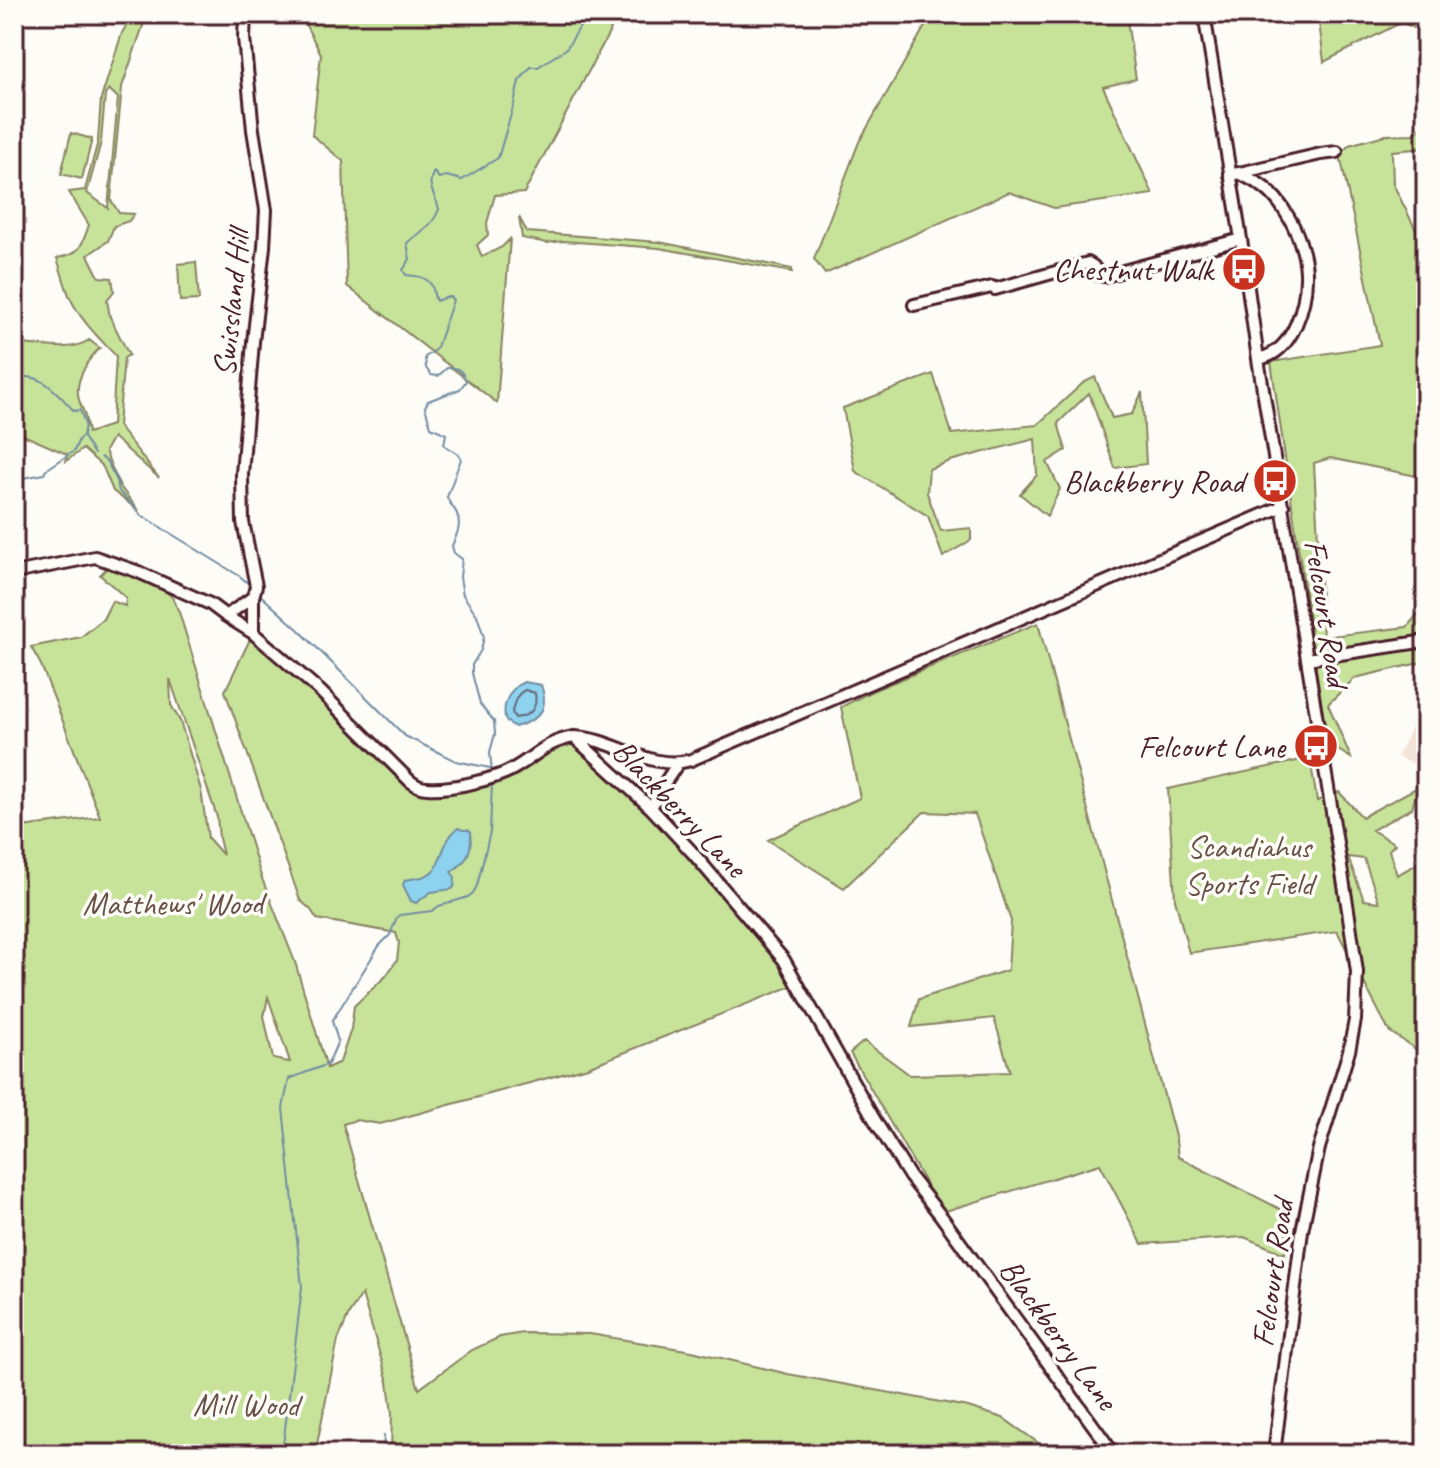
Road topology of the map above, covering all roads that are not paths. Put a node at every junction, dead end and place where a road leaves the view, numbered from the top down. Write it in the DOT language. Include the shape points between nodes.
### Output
graph roads {
  1 [pos="245,14"];
  2 [pos="1204,14"];
  3 [pos="1337,152"];
  4 [pos="1234,174"];
  5 [pos="1241,239"];
  6 [pos="914,305"];
  7 [pos="1258,359"];
  8 [pos="1283,506"];
  9 [pos="14,573"];
  10 [pos="253,597"];
  11 [pos="226,616"];
  12 [pos="253,633"];
  13 [pos="1426,641"];
  14 [pos="1307,659"];
  15 [pos="574,737"];
  16 [pos="678,763"];
  17 [pos="651,808"];
  18 [pos="1114,1454"];
  19 [pos="1274,1454"];
  1 -- 10 [label="street, Swissland Hill" via="253,130 266,210 242,474"];
  2 -- 4 [label="street, Felcourt Road"];
  3 -- 4 [label="street"];
  4 -- 5 [label="street, Felcourt Road"];
  4 -- 7 [label="street" via="1262,184 1285,210 1306,272 1295,328 1280,349"];
  5 -- 6 [label="street" via="1105,276 1088,263"];
  5 -- 7 [label="street, Felcourt Road"];
  7 -- 8 [label="street, Felcourt Road"];
  8 -- 14 [label="street, Felcourt Road"];
  8 -- 16 [label="street"];
  9 -- 11 [label="street, Blackberry Lane" via="95,557 172,586"];
  10 -- 11 [label="street"];
  10 -- 12 [label="street, Swissland Hill"];
  11 -- 12 [label="street, Blackberry Lane"];
  12 -- 15 [label="street, Blackberry Lane" via="419,787 496,776 553,742"];
  13 -- 14 [label="street"];
  14 -- 19 [label="street, Felcourt Road" via="1358,988 1352,1036 1319,1148 1302,1231"];
  15 -- 16 [label="street"];
  15 -- 17 [label="street, Blackberry Lane"];
  16 -- 17 [label="street"];
  17 -- 18 [label="street, Blackberry Lane" via="784,960 910,1177"];
}
